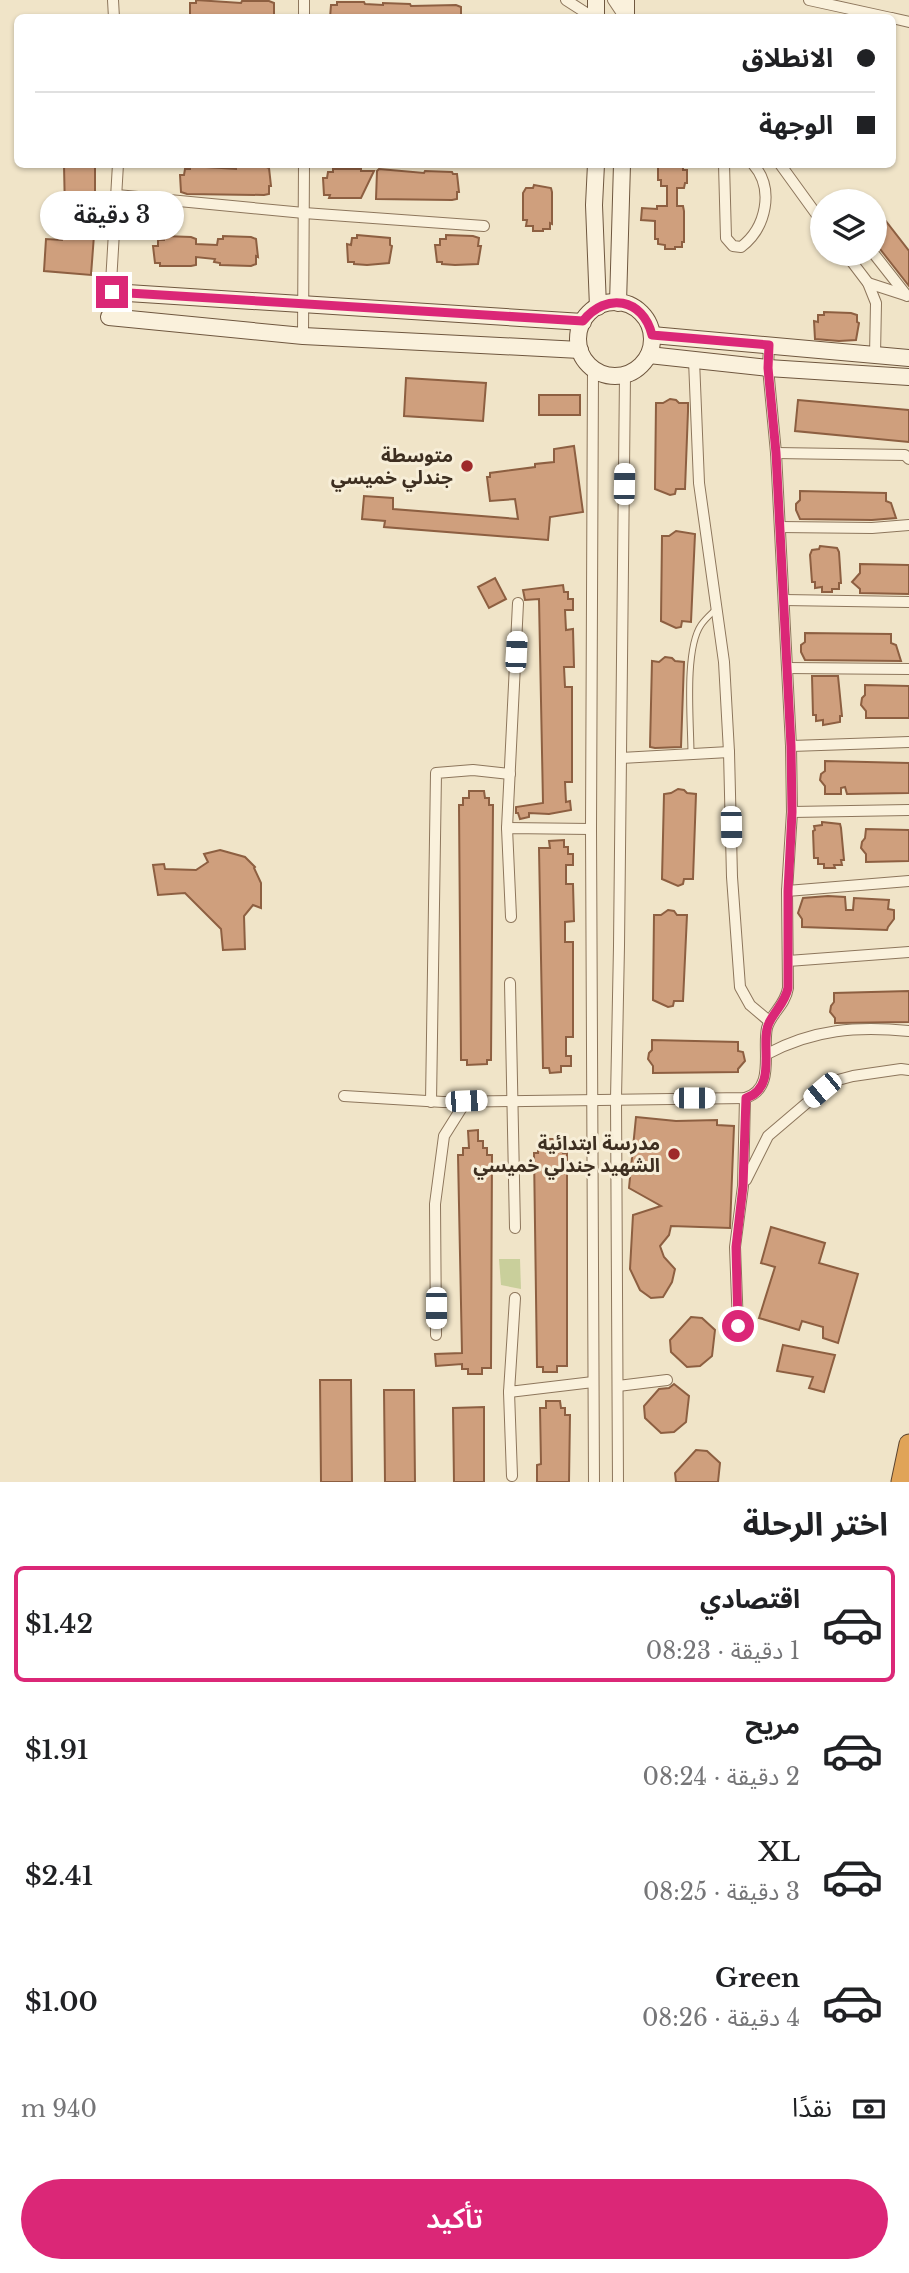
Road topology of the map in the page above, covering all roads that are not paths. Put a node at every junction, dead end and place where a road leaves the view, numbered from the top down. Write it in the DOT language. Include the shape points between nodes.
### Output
graph roads {
  1 [pos="566,0"];
  2 [pos="809,0"];
  3 [pos="844,3"];
  4 [pos="589,14"];
  5 [pos="879,14"];
  6 [pos="118,168"];
  7 [pos="304,168"];
  8 [pos="596,168"];
  9 [pos="622,168"];
  10 [pos="724,168"];
  11 [pos="755,168"];
  12 [pos="783,168"];
  13 [pos="117,195"];
  14 [pos="810,205"];
  15 [pos="303,213"];
  16 [pos="484,226"];
  17 [pos="855,266"];
  18 [pos="884,266"];
  19 [pos="868,283"];
  20 [pos="112,292"];
  21 [pos="908,296"];
  22 [pos="618,303"];
  23 [pos="303,305"];
  24 [pos="598,307"];
  25 [pos="109,317"];
  26 [pos="583,321"];
  27 [pos="652,335"];
  28 [pos="303,336"];
  29 [pos="769,345"];
  30 [pos="580,350"];
  31 [pos="649,355"];
  32 [pos="875,355"];
  33 [pos="909,358"];
  34 [pos="694,360"];
  35 [pos="768,368"];
  36 [pos="593,369"];
  37 [pos="625,375"];
  38 [pos="909,377"];
  39 [pos="776,453"];
  40 [pos="909,459"];
  41 [pos="909,525"];
  42 [pos="780,527"];
  43 [pos="784,600"];
  44 [pos="909,602"];
  45 [pos="519,603"];
  46 [pos="716,609"];
  47 [pos="787,668"];
  48 [pos="909,669"];
  49 [pos="909,742"];
  50 [pos="791,746"];
  51 [pos="729,752"];
  52 [pos="691,754"];
  53 [pos="621,758"];
  54 [pos="510,774"];
  55 [pos="909,810"];
  56 [pos="792,812"];
  57 [pos="507,828"];
  58 [pos="591,829"];
  59 [pos="909,881"];
  60 [pos="788,891"];
  61 [pos="511,917"];
  62 [pos="909,952"];
  63 [pos="788,961"];
  64 [pos="510,983"];
  65 [pos="769,1021"];
  66 [pos="909,1031"];
  67 [pos="767,1054"];
  68 [pos="909,1070"];
  69 [pos="344,1096"];
  70 [pos="746,1098"];
  71 [pos="593,1099"];
  72 [pos="616,1099"];
  73 [pos="511,1100"];
  74 [pos="466,1101"];
  75 [pos="431,1102"];
  76 [pos="743,1186"];
  77 [pos="515,1228"];
  78 [pos="515,1298"];
  79 [pos="738,1326"];
  80 [pos="436,1335"];
  81 [pos="667,1380"];
  82 [pos="593,1382"];
  83 [pos="618,1386"];
  84 [pos="509,1392"];
  85 [pos="909,1444"];
  86 [pos="512,1476"];
  87 [pos="594,1482"];
  88 [pos="618,1482"];
  89 [pos="901,1482"];
  1 -- 4 [label="street"];
  2 -- 3 [label="street"];
  3 -- 5 [label="street"];
  6 -- 13 [label="street"];
  7 -- 15 [label="street"];
  8 -- 24 [label="street"];
  9 -- 22 [label="street"];
  10 -- 11 [label="street" via="726,238 741,247 757,230 764,211 766,187"];
  12 -- 14 [label="street"];
  13 -- 15 [label="street"];
  13 -- 20 [label="street"];
  15 -- 16 [label="street"];
  15 -- 23 [label="street"];
  17 -- 19 [label="street"];
  18 -- 21 [label="street"];
  19 -- 21 [label="street"];
  19 -- 32 [label="street" via="876,303"];
  20 -- 23 [label="street"];
  20 -- 25 [label="street"];
  22 -- 24 [label="street"];
  22 -- 27 [label="street" via="638,310"];
  23 -- 26 [label="street"];
  23 -- 28 [label="street"];
  24 -- 26 [label="street"];
  25 -- 28 [label="street"];
  26 -- 30 [label="street"];
  27 -- 29 [label="street"];
  27 -- 31 [label="street"];
  28 -- 30 [label="street"];
  29 -- 32 [label="street"];
  29 -- 35 [label="street"];
  30 -- 36 [label="street"];
  31 -- 34 [label="street"];
  31 -- 37 [label="street"];
  32 -- 33 [label="street"];
  34 -- 35 [label="street"];
  34 -- 46 [label="street" via="699,483"];
  35 -- 38 [label="street"];
  35 -- 39 [label="street"];
  36 -- 37 [label="street"];
  36 -- 58 [label="street"];
  37 -- 53 [label="street"];
  39 -- 40 [label="street" via="905,454"];
  39 -- 42 [label="street"];
  41 -- 42 [label="street"];
  42 -- 43 [label="street"];
  43 -- 44 [label="street"];
  43 -- 47 [label="street"];
  45 -- 54 [label="street"];
  46 -- 51 [label="street"];
  46 -- 52 [label="lane" via="696,635 689,676"];
  47 -- 48 [label="street"];
  47 -- 50 [label="street"];
  49 -- 50 [label="street"];
  50 -- 56 [label="street"];
  51 -- 52 [label="street"];
  51 -- 65 [label="street" via="740,987 750,1005"];
  52 -- 53 [label="street"];
  53 -- 72 [label="street"];
  54 -- 57 [label="street"];
  54 -- 75 [label="street" via="436,773"];
  55 -- 56 [label="street"];
  56 -- 60 [label="street"];
  57 -- 58 [label="street"];
  57 -- 61 [label="street"];
  58 -- 71 [label="street"];
  59 -- 60 [label="street"];
  60 -- 63 [label="street"];
  62 -- 63 [label="street"];
  63 -- 65 [label="street" via="786,996"];
  64 -- 73 [label="street"];
  65 -- 67 [label="street"];
  66 -- 67 [label="street" via="819,1033"];
  67 -- 70 [label="street" via="759,1088"];
  68 -- 76 [label="street" via="853,1076 822,1090 768,1136"];
  69 -- 75 [label="street"];
  70 -- 72 [label="street"];
  70 -- 76 [label="street"];
  71 -- 72 [label="street"];
  71 -- 73 [label="street"];
  71 -- 82 [label="street"];
  72 -- 83 [label="street"];
  73 -- 74 [label="street"];
  73 -- 77 [label="street"];
  74 -- 75 [label="street"];
  74 -- 80 [label="street" via="444,1136 442,1149 435,1204"];
  76 -- 79 [label="street" via="736,1247"];
  78 -- 84 [label="street"];
  81 -- 83 [label="street"];
  82 -- 84 [label="street"];
  82 -- 87 [label="street"];
  83 -- 88 [label="street"];
  84 -- 86 [label="street"];
  85 -- 89 [label="highway"];
}
